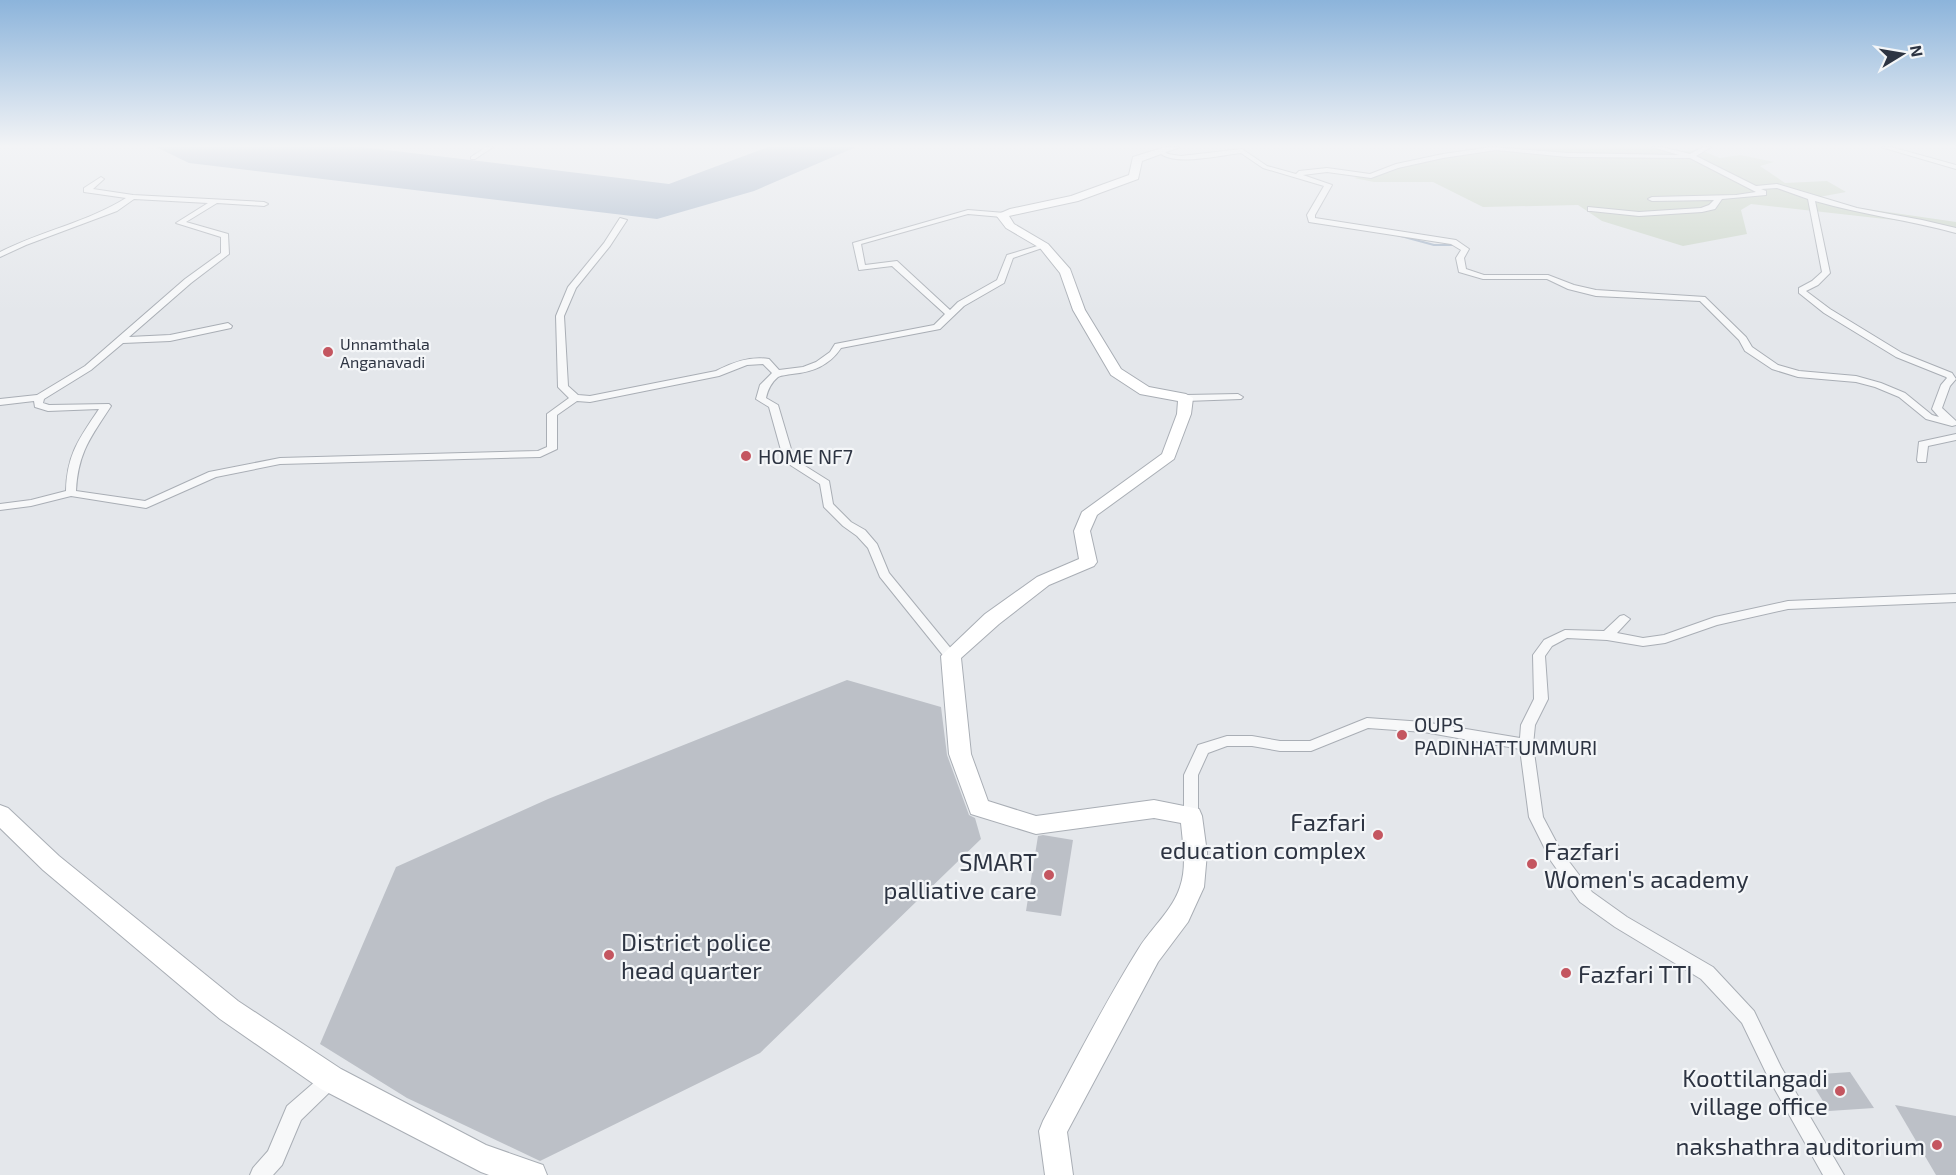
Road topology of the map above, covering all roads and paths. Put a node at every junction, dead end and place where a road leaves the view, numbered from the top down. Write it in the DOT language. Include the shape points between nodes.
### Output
graph roads {
  1 [pos="125,202"];
  2 [pos="215,202"];
  3 [pos="229,202"];
  4 [pos="1060,202"];
  5 [pos="1318,202"];
  6 [pos="1716,202"];
  7 [pos="1811,202"];
  8 [pos="1830,202"];
  9 [pos="264,204"];
  10 [pos="1591,209"];
  11 [pos="1002,215"];
  12 [pos="623,220"];
  13 [pos="1956,231"];
  14 [pos="1044,246"];
  15 [pos="0,255"];
  16 [pos="950,314"];
  17 [pos="228,326"];
  18 [pos="120,340"];
  19 [pos="777,373"];
  20 [pos="1952,373"];
  21 [pos="1238,396"];
  22 [pos="39,398"];
  23 [pos="575,398"];
  24 [pos="1186,398"];
  25 [pos="0,402"];
  26 [pos="1954,424"];
  27 [pos="1956,437"];
  28 [pos="1922,460"];
  29 [pos="72,493"];
  30 [pos="0,507"];
  31 [pos="1956,598"];
  32 [pos="1624,619"];
  33 [pos="1607,636"];
  34 [pos="951,656"];
  35 [pos="1526,746"];
  36 [pos="0,814"];
  37 [pos="1191,816"];
  38 [pos="331,1079"];
  39 [pos="260,1175"];
  40 [pos="533,1175"];
  41 [pos="1059,1175"];
  42 [pos="1834,1175"];
  1 -- 15 [label="street"];
  2 -- 18 [label="street" via="180,223 225,236 225,254"];
  3 -- 9 [label="street"];
  4 -- 11 [label="main road"];
  5 -- 26 [label="street" via="1312,220 1453,242 1465,249 1460,258 1462,270 1473,275 1548,277 1596,293 1702,298 1748,349 1775,367 1878,385 1902,395 1929,417"];
  6 -- 10 [label="street" via="1702,210 1640,214"];
  7 -- 20 [label="street" via="1826,273 1803,293 1899,355"];
  8 -- 13 [label="street"];
  11 -- 14 [label="main road" via="1010,226"];
  11 -- 16 [label="street" via="968,212 857,243 862,268 894,263"];
  12 -- 23 [label="street" via="572,286 560,316 563,387"];
  14 -- 16 [label="street" via="1010,257 1001,280"];
  14 -- 24 [label="main road" via="1066,272 1079,310 1116,372 1145,391"];
  16 -- 19 [label="street" via="937,327 838,346 833,356 818,366"];
  17 -- 18 [label="street" via="170,338"];
  18 -- 22 [label="street" via="88,368"];
  19 -- 23 [label="street" via="766,361 757,360 719,373 590,399"];
  19 -- 34 [label="street" via="765,386 761,399 773,405 789,461 825,483 828,505 873,547 885,574"];
  20 -- 26 [label="street" via="1936,409"];
  21 -- 24 [label="street"];
  22 -- 25 [label="street"];
  22 -- 29 [label="street" via="38,405 48,408 106,406 80,446 72,469"];
  23 -- 29 [label="street" via="552,414 552,449 540,454 280,461 213,474 146,504"];
  24 -- 34 [label="main road" via="1169,456 1090,512 1082,531 1088,562 1042,581"];
  27 -- 28 [label="street" via="1923,444"];
  29 -- 30 [label="street"];
  31 -- 33 [label="street" via="1788,605 1715,621 1665,639 1643,642"];
  32 -- 33 [label="street"];
  33 -- 35 [label="street" via="1566,634 1548,643 1539,655 1541,699 1528,725"];
  34 -- 37 [label="main road" via="960,754 979,808 1036,825 1154,809"];
  35 -- 37 [label="street" via="1424,728 1367,723 1311,746 1227,741 1203,749 1191,775"];
  35 -- 42 [label="street" via="1536,817 1562,864 1586,897 1707,973 1748,1017 1775,1073"];
  36 -- 38 [label="main road" via="51,863 229,1010"];
  37 -- 41 [label="main road" via="1196,853 1192,887 1179,914 1149,954 1053,1131"];
  38 -- 39 [label="street" via="294,1113 275,1158"];
  38 -- 40 [label="main road" via="482,1158"];
}
